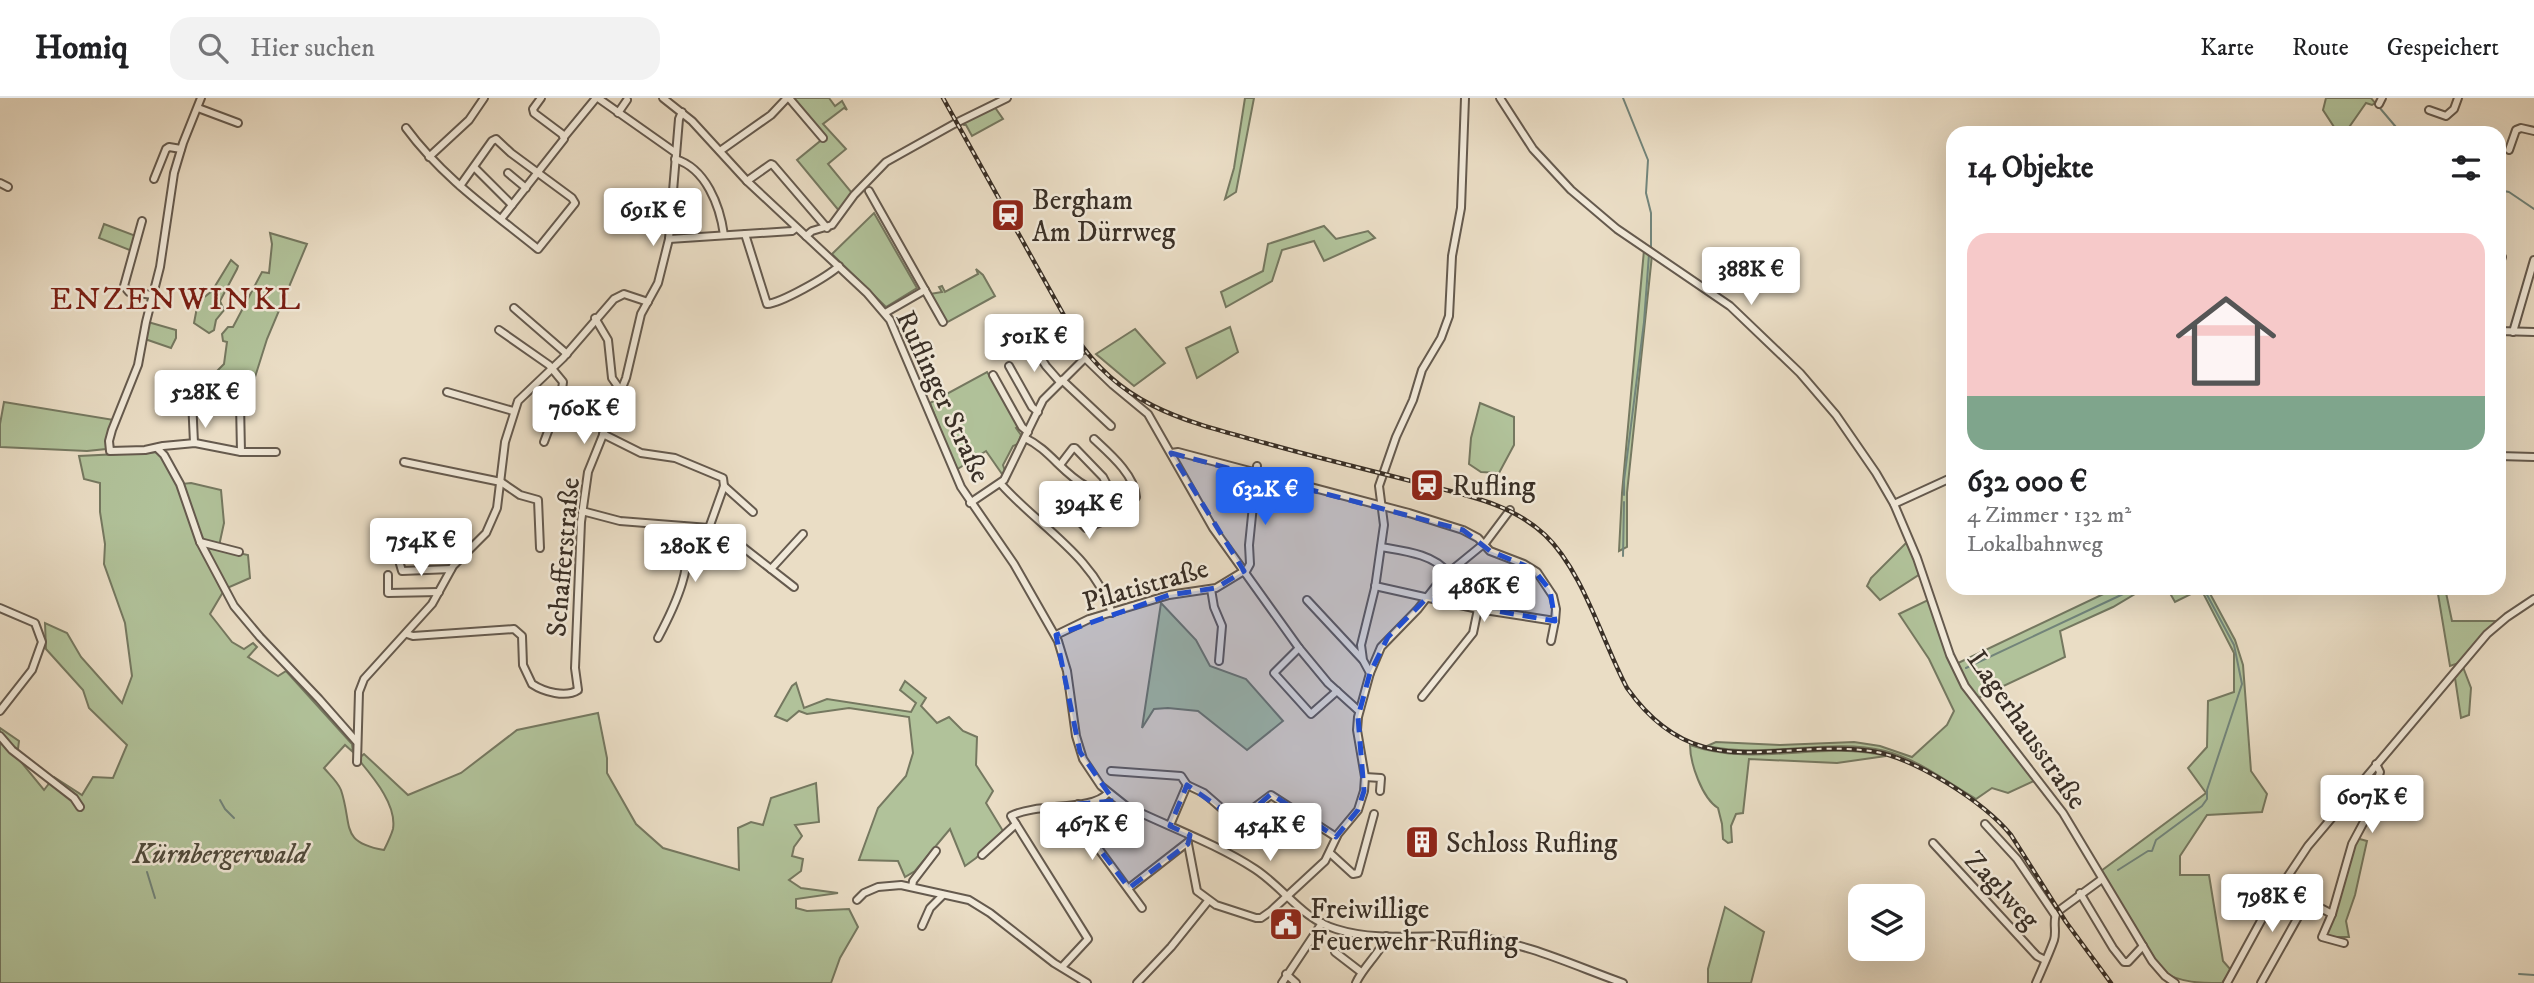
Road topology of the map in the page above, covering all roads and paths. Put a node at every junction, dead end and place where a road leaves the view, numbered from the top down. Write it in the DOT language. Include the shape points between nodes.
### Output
graph roads {
  1 [pos="201,98"];
  2 [pos="484,98"];
  3 [pos="541,98"];
  4 [pos="597,98"];
  5 [pos="663,98"];
  6 [pos="788,98"];
  7 [pos="1007,98"];
  8 [pos="1465,98"];
  9 [pos="1500,98"];
  10 [pos="2458,98"];
  11 [pos="627,100"];
  12 [pos="674,102"];
  13 [pos="198,108"];
  14 [pos="2429,110"];
  15 [pos="682,112"];
  16 [pos="618,113"];
  17 [pos="239,123"];
  18 [pos="406,128"];
  19 [pos="2534,131"];
  20 [pos="564,137"];
  21 [pos="823,138"];
  22 [pos="181,149"];
  23 [pos="720,150"];
  24 [pos="2509,150"];
  25 [pos="675,156"];
  26 [pos="429,157"];
  27 [pos="474,167"];
  28 [pos="508,173"];
  29 [pos="538,173"];
  30 [pos="154,179"];
  31 [pos="747,181"];
  32 [pos="0,183"];
  33 [pos="460,186"];
  34 [pos="8,187"];
  35 [pos="526,188"];
  36 [pos="870,191"];
  37 [pos="512,205"];
  38 [pos="501,219"];
  39 [pos="142,221"];
  40 [pos="796,228"];
  41 [pos="828,228"];
  42 [pos="745,234"];
  43 [pos="724,235"];
  44 [pos="806,236"];
  45 [pos="669,239"];
  46 [pos="2534,260"];
  47 [pos="839,266"];
  48 [pos="925,289"];
  49 [pos="153,295"];
  50 [pos="648,302"];
  51 [pos="514,308"];
  52 [pos="885,313"];
  53 [pos="595,318"];
  54 [pos="943,322"];
  55 [pos="499,330"];
  56 [pos="2506,332"];
  57 [pos="2512,332"];
  58 [pos="2534,332"];
  59 [pos="1033,346"];
  60 [pos="567,354"];
  61 [pos="1009,366"];
  62 [pos="552,369"];
  63 [pos="993,375"];
  64 [pos="1061,381"];
  65 [pos="621,391"];
  66 [pos="447,392"];
  67 [pos="192,399"];
  68 [pos="240,403"];
  69 [pos="513,411"];
  70 [pos="1038,412"];
  71 [pos="1111,426"];
  72 [pos="603,434"];
  73 [pos="1027,435"];
  74 [pos="1094,439"];
  75 [pos="544,442"];
  76 [pos="194,443"];
  77 [pos="157,448"];
  78 [pos="241,452"];
  79 [pos="276,452"];
  80 [pos="1171,453"];
  81 [pos="2506,456"];
  82 [pos="2534,457"];
  83 [pos="404,462"];
  84 [pos="1060,465"];
  85 [pos="1256,470"];
  86 [pos="1946,480"];
  87 [pos="501,482"];
  88 [pos="1000,484"];
  89 [pos="724,486"];
  90 [pos="1112,494"];
  91 [pos="1058,499"];
  92 [pos="970,503"];
  93 [pos="1894,505"];
  94 [pos="1133,506"];
  95 [pos="1382,506"];
  96 [pos="1510,510"];
  97 [pos="582,511"];
  98 [pos="753,512"];
  99 [pos="683,526"];
  100 [pos="709,528"];
  101 [pos="803,534"];
  102 [pos="200,542"];
  103 [pos="1483,545"];
  104 [pos="1381,547"];
  105 [pos="540,548"];
  106 [pos="239,552"];
  107 [pos="398,556"];
  108 [pos="451,569"];
  109 [pos="771,569"];
  110 [pos="1244,572"];
  111 [pos="1448,573"];
  112 [pos="388,575"];
  113 [pos="1375,586"];
  114 [pos="794,587"];
  115 [pos="1210,589"];
  116 [pos="439,592"];
  117 [pos="1426,599"];
  118 [pos="2534,599"];
  119 [pos="1307,600"];
  120 [pos="0,608"];
  121 [pos="1478,609"];
  122 [pos="1112,612"];
  123 [pos="1555,621"];
  124 [pos="407,634"];
  125 [pos="1056,635"];
  126 [pos="658,638"];
  127 [pos="1551,641"];
  128 [pos="1299,648"];
  129 [pos="1363,660"];
  130 [pos="1219,661"];
  131 [pos="1370,673"];
  132 [pos="1337,691"];
  133 [pos="1422,697"];
  134 [pos="0,710"];
  135 [pos="1359,712"];
  136 [pos="0,736"];
  137 [pos="356,741"];
  138 [pos="357,762"];
  139 [pos="2376,764"];
  140 [pos="1111,771"];
  141 [pos="1364,777"];
  142 [pos="1188,785"];
  143 [pos="1380,791"];
  144 [pos="1108,793"];
  145 [pos="1078,804"];
  146 [pos="80,807"];
  147 [pos="1374,814"];
  148 [pos="1016,824"];
  149 [pos="1985,824"];
  150 [pos="1170,825"];
  151 [pos="1190,835"];
  152 [pos="1336,837"];
  153 [pos="1933,843"];
  154 [pos="1188,844"];
  155 [pos="936,851"];
  156 [pos="1330,853"];
  157 [pos="982,855"];
  158 [pos="2102,879"];
  159 [pos="912,887"];
  160 [pos="2280,887"];
  161 [pos="1129,888"];
  162 [pos="2080,893"];
  163 [pos="943,895"];
  164 [pos="1286,895"];
  165 [pos="857,901"];
  166 [pos="1208,901"];
  167 [pos="2306,901"];
  168 [pos="1142,908"];
  169 [pos="2332,914"];
  170 [pos="2055,915"];
  171 [pos="1322,923"];
  172 [pos="922,926"];
  173 [pos="1386,936"];
  174 [pos="2344,943"];
  175 [pos="2143,946"];
  176 [pos="1335,952"];
  177 [pos="2045,960"];
  178 [pos="1062,967"];
  179 [pos="1361,972"];
  180 [pos="1286,974"];
  181 [pos="1087,983"];
  182 [pos="1137,983"];
  183 [pos="1282,983"];
  184 [pos="1296,983"];
  185 [pos="1356,983"];
  186 [pos="1623,983"];
  187 [pos="2036,983"];
  188 [pos="2175,983"];
  189 [pos="2227,983"];
  190 [pos="2260,983"];
  1 -- 13 [label="street"];
  2 -- 26 [label="street"];
  3 -- 20 [label="street" via="534,113"];
  4 -- 16 [label="street"];
  4 -- 20 [label="street"];
  5 -- 12 [label="street, Ruflinger Straße"];
  6 -- 21 [label="street"];
  6 -- 23 [label="street" via="772,116"];
  7 -- 41 [label="street" via="881,166"];
  8 -- 95 [label="street" via="1461,208 1452,256 1449,316 1396,437 1379,489"];
  9 -- 93 [label="street, Lagerhausstraße" via="1558,178 1605,220 1730,306 1800,373 1851,437"];
  10 -- 14 [label="street" via="2446,116"];
  11 -- 16 [label="street"];
  12 -- 15 [label="street, Ruflinger Straße"];
  13 -- 17 [label="street"];
  13 -- 22 [label="street"];
  15 -- 23 [label="street, Ruflinger Straße"];
  15 -- 25 [label="street, Schafferstraße"];
  16 -- 25 [label="street"];
  18 -- 26 [label="street"];
  19 -- 24 [label="street" via="2516,130"];
  20 -- 29 [label="street"];
  22 -- 30 [label="street" via="166,149"];
  22 -- 49 [label="street"];
  23 -- 31 [label="street, Ruflinger Straße"];
  25 -- 43 [label="street" via="703,177"];
  25 -- 45 [label="street, Schafferstraße"];
  26 -- 33 [label="street"];
  27 -- 29 [label="street" via="496,139"];
  27 -- 33 [label="street"];
  27 -- 37 [label="street"];
  28 -- 35 [label="street"];
  29 -- 35 [label="street"];
  29 -- 38 [label="street" via="572,198 575,206 538,249"];
  31 -- 40 [label="street, Ruflinger Straße"];
  31 -- 41 [label="street" via="773,165"];
  32 -- 34 [label="street"];
  33 -- 38 [label="street"];
  35 -- 37 [label="street"];
  36 -- 48 [label="street"];
  37 -- 38 [label="street"];
  39 -- 49 [label="street" via="124,286 129,292"];
  40 -- 42 [label="street"];
  40 -- 44 [label="street, Ruflinger Straße"];
  41 -- 44 [label="street"];
  42 -- 43 [label="street"];
  42 -- 47 [label="street" via="766,304"];
  43 -- 45 [label="street"];
  44 -- 47 [label="street, Ruflinger Straße"];
  45 -- 50 [label="street, Schafferstraße"];
  46 -- 57 [label="street"];
  47 -- 52 [label="street, Ruflinger Straße"];
  48 -- 52 [label="street"];
  48 -- 54 [label="street"];
  49 -- 77 [label="street" via="138,365 109,441 110,451"];
  50 -- 53 [label="street" via="621,294"];
  50 -- 65 [label="street, Schafferstraße"];
  51 -- 60 [label="street"];
  52 -- 92 [label="street, Ruflinger Straße"];
  53 -- 60 [label="street"];
  53 -- 65 [label="street" via="608,340 612,378"];
  55 -- 62 [label="street"];
  56 -- 57 [label="street"];
  57 -- 58 [label="street"];
  59 -- 64 [label="street"];
  60 -- 62 [label="street"];
  61 -- 70 [label="street"];
  62 -- 69 [label="street" via="527,390"];
  62 -- 75 [label="street" via="563,386"];
  63 -- 73 [label="street"];
  64 -- 70 [label="street"];
  64 -- 71 [label="street"];
  64 -- 80 [label="street" via="1085,358 1146,411"];
  65 -- 72 [label="street, Schafferstraße"];
  66 -- 69 [label="street"];
  67 -- 76 [label="street"];
  68 -- 78 [label="street"];
  69 -- 87 [label="street"];
  70 -- 73 [label="street"];
  72 -- 89 [label="street" via="641,453 675,458 714,474 723,478"];
  72 -- 97 [label="street, Schafferstraße" via="588,472"];
  73 -- 84 [label="street"];
  73 -- 88 [label="street"];
  74 -- 94 [label="street" via="1130,480 1136,493"];
  76 -- 77 [label="street"];
  76 -- 78 [label="street"];
  77 -- 102 [label="street" via="180,484"];
  78 -- 79 [label="street"];
  80 -- 85 [label="street"];
  80 -- 110 [label="street" via="1203,513"];
  81 -- 82 [label="street"];
  83 -- 87 [label="street"];
  84 -- 90 [label="street" via="1088,487"];
  84 -- 90 [label="street" via="1075,448 1103,477"];
  85 -- 95 [label="street"];
  85 -- 110 [label="street" via="1251,565"];
  86 -- 93 [label="street"];
  87 -- 105 [label="street" via="538,500"];
  87 -- 108 [label="street" via="486,533"];
  88 -- 92 [label="street"];
  88 -- 122 [label="street" via="1082,563"];
  89 -- 98 [label="street"];
  89 -- 100 [label="street"];
  90 -- 94 [label="street"];
  91 -- 94 [label="street" via="1086,528"];
  92 -- 125 [label="street, Ruflinger Straße" via="1014,564"];
  93 -- 158 [label="street, Lagerhausstraße" via="1965,686 2054,800"];
  95 -- 103 [label="street" via="1464,530"];
  95 -- 104 [label="street"];
  96 -- 103 [label="street"];
  97 -- 99 [label="street" via="620,521"];
  97 -- 124 [label="street, Schafferstraße" via="578,690 557,693 532,684 525,671 522,635 514,629"];
  99 -- 100 [label="street"];
  99 -- 126 [label="street" via="689,546 684,571"];
  100 -- 109 [label="street"];
  101 -- 109 [label="street"];
  102 -- 106 [label="street"];
  102 -- 137 [label="street" via="220,583 247,622"];
  103 -- 111 [label="street"];
  103 -- 123 [label="street" via="1541,576 1553,596"];
  104 -- 111 [label="street" via="1432,559"];
  104 -- 113 [label="street"];
  107 -- 108 [label="street" via="402,570"];
  108 -- 116 [label="street"];
  109 -- 114 [label="street"];
  110 -- 115 [label="street, Pilatistraße"];
  110 -- 128 [label="street"];
  111 -- 117 [label="street"];
  112 -- 116 [label="street" via="388,593"];
  113 -- 117 [label="street"];
  113 -- 129 [label="street" via="1362,639"];
  115 -- 122 [label="street, Pilatistraße" via="1180,592"];
  115 -- 130 [label="street" via="1222,626"];
  116 -- 124 [label="street"];
  117 -- 121 [label="street"];
  117 -- 131 [label="street" via="1385,641"];
  118 -- 139 [label="street" via="2487,634"];
  119 -- 129 [label="street"];
  120 -- 134 [label="street" via="35,624 42,642 32,670"];
  121 -- 123 [label="street"];
  121 -- 133 [label="street" via="1473,633"];
  122 -- 125 [label="street, Pilatistraße"];
  123 -- 127 [label="street"];
  124 -- 137 [label="street" via="364,679"];
  125 -- 144 [label="street, Ruflinger Straße" via="1065,661 1080,752 1090,773"];
  128 -- 132 [label="street"];
  128 -- 132 [label="street" via="1274,673 1311,714"];
  129 -- 131 [label="street"];
  131 -- 135 [label="street"];
  132 -- 135 [label="street"];
  135 -- 141 [label="street"];
  136 -- 146 [label="street"];
  137 -- 138 [label="street"];
  139 -- 160 [label="street"];
  139 -- 169 [label="street" via="2380,772 2377,788 2352,844"];
  140 -- 142 [label="street" via="1181,776"];
  141 -- 143 [label="street" via="1381,778"];
  141 -- 152 [label="street" via="1358,810"];
  142 -- 150 [label="street"];
  142 -- 152 [label="street" via="1227,813 1251,810 1271,795"];
  144 -- 145 [label="street" via="1095,803"];
  144 -- 150 [label="street, Ruflinger Straße"];
  145 -- 148 [label="street" via="1016,813 1011,816"];
  145 -- 161 [label="street" via="1085,830"];
  147 -- 156 [label="street" via="1357,874"];
  148 -- 157 [label="street"];
  148 -- 178 [label="street" via="1088,939"];
  149 -- 170 [label="street" via="2017,859"];
  150 -- 151 [label="street, Ruflinger Straße"];
  151 -- 154 [label="street"];
  151 -- 164 [label="street, Ruflinger Straße" via="1253,868"];
  152 -- 156 [label="street"];
  153 -- 177 [label="street, Zaglweg"];
  154 -- 161 [label="street"];
  154 -- 166 [label="street" via="1196,889"];
  155 -- 159 [label="street"];
  156 -- 164 [label="street"];
  158 -- 162 [label="street"];
  158 -- 175 [label="street, Lagerhausstraße"];
  159 -- 163 [label="street"];
  159 -- 165 [label="street" via="878,887"];
  160 -- 167 [label="street"];
  160 -- 189 [label="street"];
  161 -- 168 [label="street"];
  162 -- 170 [label="street"];
  162 -- 175 [label="street" via="2124,962"];
  163 -- 172 [label="street"];
  163 -- 178 [label="street" via="982,907"];
  164 -- 166 [label="street" via="1259,919"];
  164 -- 171 [label="street, Ruflinger Straße"];
  166 -- 182 [label="street"];
  167 -- 169 [label="street"];
  167 -- 190 [label="street"];
  169 -- 174 [label="street" via="2322,937"];
  170 -- 177 [label="street" via="2055,936"];
  171 -- 173 [label="street, Ruflinger Straße" via="1355,934"];
  171 -- 180 [label="street"];
  173 -- 179 [label="street"];
  173 -- 186 [label="street, Ruflinger Straße" via="1491,940"];
  175 -- 188 [label="street, Lagerhausstraße" via="2157,968"];
  176 -- 179 [label="street"];
  177 -- 187 [label="street"];
  178 -- 181 [label="street"];
  179 -- 185 [label="street"];
  180 -- 183 [label="street"];
  180 -- 184 [label="street"];
}
